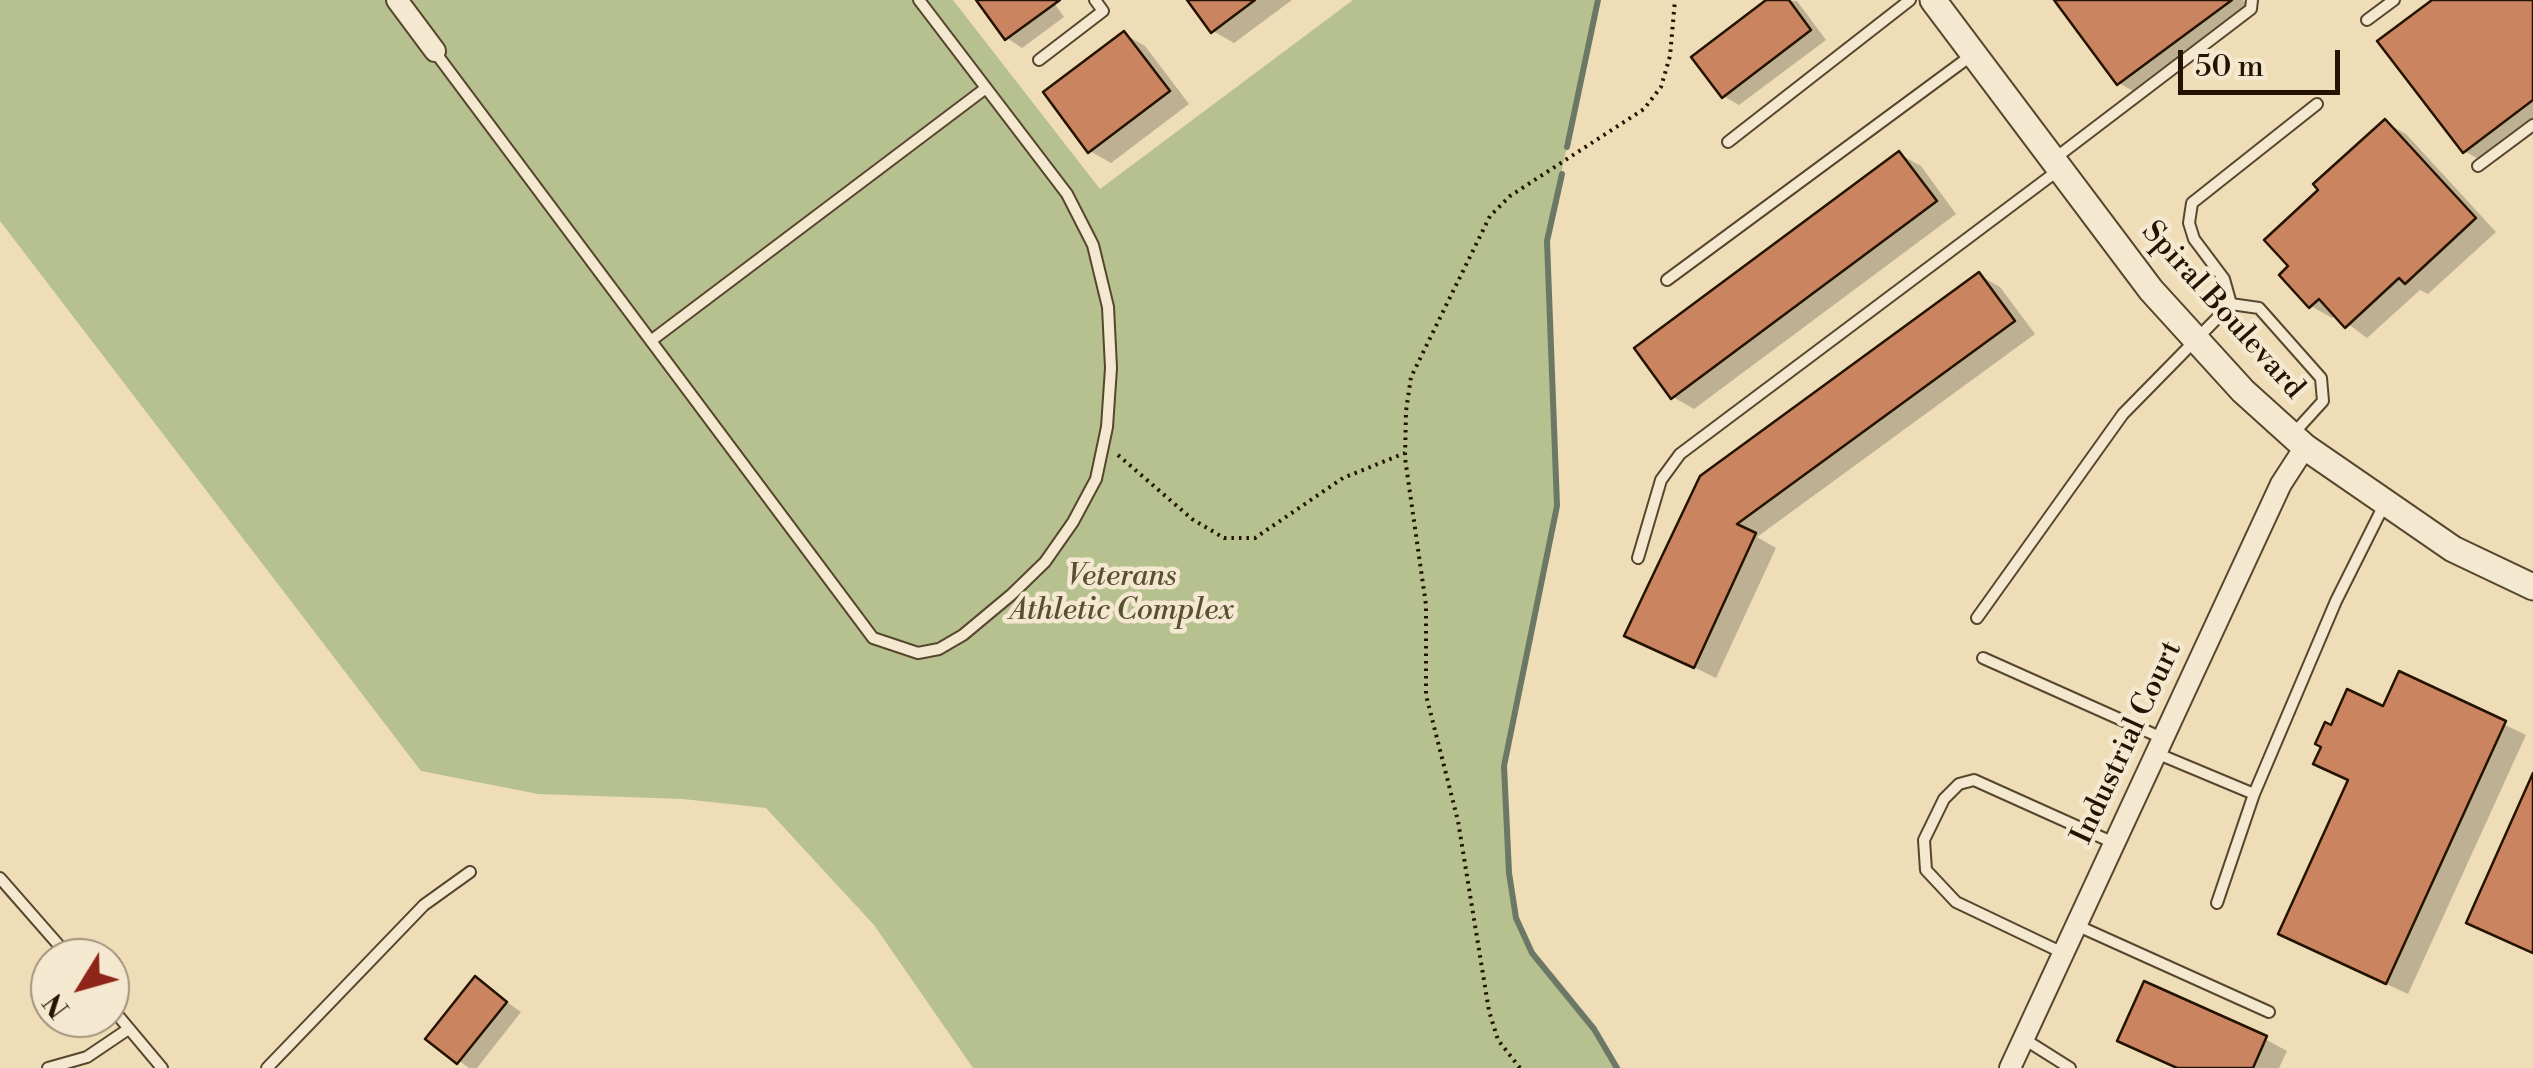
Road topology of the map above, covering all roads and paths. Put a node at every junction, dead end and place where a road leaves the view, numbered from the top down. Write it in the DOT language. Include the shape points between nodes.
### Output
graph roads {
  1 [pos="397,0"];
  2 [pos="919,0"];
  3 [pos="1095,0"];
  4 [pos="1675,0"];
  5 [pos="1910,0"];
  6 [pos="1933,0"];
  7 [pos="2252,0"];
  8 [pos="2394,0"];
  9 [pos="2367,20"];
  10 [pos="435,51"];
  11 [pos="1974,54"];
  12 [pos="1039,60"];
  13 [pos="986,88"];
  14 [pos="2317,104"];
  15 [pos="2533,125"];
  16 [pos="1728,142"];
  17 [pos="2057,164"];
  18 [pos="2478,166"];
  19 [pos="1667,280"];
  20 [pos="2231,304"];
  21 [pos="652,340"];
  22 [pos="2196,340"];
  23 [pos="2299,441"];
  24 [pos="1103,446"];
  25 [pos="1405,453"];
  26 [pos="2386,502"];
  27 [pos="1638,558"];
  28 [pos="2533,587"];
  29 [pos="1976,618"];
  30 [pos="1982,658"];
  31 [pos="2160,746"];
  32 [pos="2254,794"];
  33 [pos="2114,843"];
  34 [pos="470,872"];
  35 [pos="0,878"];
  36 [pos="2218,903"];
  37 [pos="2076,925"];
  38 [pos="52,938"];
  39 [pos="2063,953"];
  40 [pos="2269,1012"];
  41 [pos="130,1033"];
  42 [pos="115,1038"];
  43 [pos="2024,1038"];
  44 [pos="48,1068"];
  45 [pos="162,1068"];
  46 [pos="266,1068"];
  47 [pos="1520,1068"];
  48 [pos="2010,1068"];
  49 [pos="2070,1068"];
  1 -- 10 [label="street"];
  2 -- 13 [label="lane"];
  3 -- 12 [label="lane" via="1103,11"];
  4 -- 25 [label="path" via="1670,56 1661,87 1644,110 1510,196 1490,216 1411,377"];
  5 -- 16 [label="lane"];
  6 -- 11 [label="street, Spiral Boulevard"];
  7 -- 17 [label="lane" via="2251,10"];
  8 -- 9 [label="lane"];
  10 -- 21 [label="lane"];
  11 -- 17 [label="street, Spiral Boulevard"];
  11 -- 19 [label="lane"];
  13 -- 21 [label="lane"];
  13 -- 24 [label="lane" via="1067,194 1093,245 1108,306 1112,368"];
  14 -- 20 [label="lane" via="2192,202 2194,239 2224,279"];
  15 -- 18 [label="lane"];
  17 -- 22 [label="street, Spiral Boulevard"];
  17 -- 27 [label="lane" via="1680,454 1661,480"];
  20 -- 22 [label="lane"];
  20 -- 23 [label="lane" via="2259,308 2320,378 2323,401"];
  21 -- 24 [label="lane" via="874,638 895,648 939,649 1045,562 1096,479"];
  22 -- 23 [label="street, Spiral Boulevard"];
  22 -- 29 [label="lane" via="2124,414"];
  23 -- 26 [label="street, Spiral Boulevard"];
  23 -- 31 [label="street, Industrial Court"];
  24 -- 25 [label="path" via="1224,538 1254,538 1343,478"];
  25 -- 47 [label="path" via="1426,605 1426,694 1458,821 1489,1010 1498,1040"];
  26 -- 28 [label="street, Spiral Boulevard" via="2453,549"];
  26 -- 32 [label="lane"];
  30 -- 31 [label="lane"];
  31 -- 32 [label="lane"];
  31 -- 33 [label="street, Industrial Court"];
  32 -- 36 [label="lane"];
  33 -- 37 [label="street, Industrial Court"];
  33 -- 39 [label="lane" via="1974,780 1944,798 1924,840 1926,870 1956,902"];
  34 -- 46 [label="lane" via="424,906"];
  35 -- 38 [label="lane"];
  37 -- 39 [label="street, Industrial Court"];
  37 -- 40 [label="lane"];
  39 -- 43 [label="street, Industrial Court"];
  41 -- 45 [label="lane"];
  42 -- 44 [label="lane" via="87,1056"];
  43 -- 48 [label="street, Industrial Court"];
  43 -- 49 [label="lane"];
}
